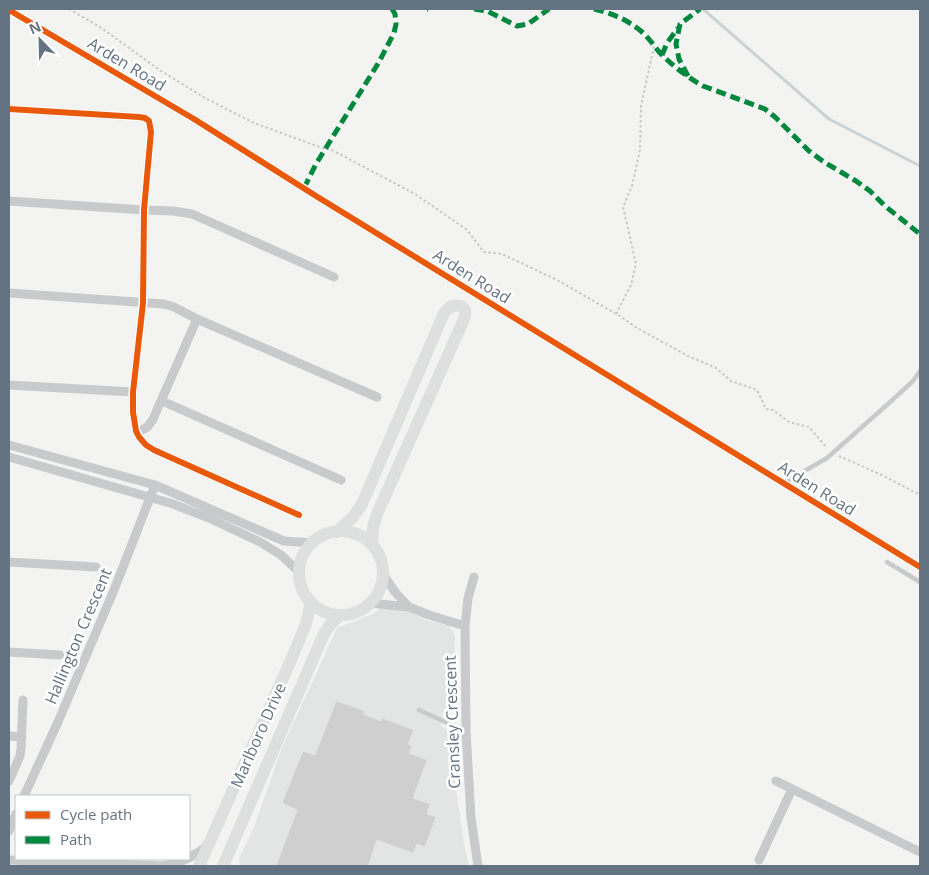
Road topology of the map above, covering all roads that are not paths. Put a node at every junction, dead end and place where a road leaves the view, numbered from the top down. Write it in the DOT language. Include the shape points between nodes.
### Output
graph roads {
  1 [pos="9,10"];
  2 [pos="9,109"];
  3 [pos="9,201"];
  4 [pos="144,210"];
  5 [pos="334,276"];
  6 [pos="9,293"];
  7 [pos="143,303"];
  8 [pos="197,319"];
  9 [pos="920,371"];
  10 [pos="9,385"];
  11 [pos="133,392"];
  12 [pos="377,396"];
  13 [pos="162,401"];
  14 [pos="136,431"];
  15 [pos="9,445"];
  16 [pos="9,457"];
  17 [pos="341,480"];
  18 [pos="784,483"];
  19 [pos="155,485"];
  20 [pos="150,498"];
  21 [pos="300,515"];
  22 [pos="337,532"];
  23 [pos="312,543"];
  24 [pos="372,544"];
  25 [pos="9,562"];
  26 [pos="887,562"];
  27 [pos="96,567"];
  28 [pos="920,567"];
  29 [pos="299,572"];
  30 [pos="383,574"];
  31 [pos="474,577"];
  32 [pos="920,582"];
  33 [pos="311,602"];
  34 [pos="370,603"];
  35 [pos="409,607"];
  36 [pos="340,615"];
  37 [pos="465,626"];
  38 [pos="9,652"];
  39 [pos="60,655"];
  40 [pos="23,700"];
  41 [pos="419,710"];
  42 [pos="466,732"];
  43 [pos="9,736"];
  44 [pos="22,737"];
  45 [pos="9,781"];
  46 [pos="776,781"];
  47 [pos="792,789"];
  48 [pos="24,795"];
  49 [pos="15,816"];
  50 [pos="9,831"];
  51 [pos="208,845"];
  52 [pos="231,849"];
  53 [pos="920,852"];
  54 [pos="190,858"];
  55 [pos="9,860"];
  56 [pos="186,860"];
  57 [pos="759,860"];
  58 [pos="165,866"];
  59 [pos="200,866"];
  60 [pos="223,866"];
  61 [pos="231,866"];
  62 [pos="478,866"];
  1 -- 18 [label="street, Arden Road" via="194,119"];
  2 -- 4 [label="street" via="148,120 151,132"];
  3 -- 4 [label="street"];
  4 -- 5 [label="street" via="192,214"];
  4 -- 7 [label="street"];
  6 -- 7 [label="street"];
  7 -- 8 [label="street" via="164,304"];
  7 -- 11 [label="street"];
  8 -- 12 [label="street"];
  8 -- 13 [label="street"];
  9 -- 18 [label="lane" via="833,454"];
  10 -- 11 [label="street"];
  11 -- 14 [label="street"];
  13 -- 14 [label="street" via="148,427"];
  13 -- 17 [label="street"];
  14 -- 21 [label="street" via="154,450"];
  15 -- 19 [label="street"];
  16 -- 20 [label="street"];
  18 -- 28 [label="street, Arden Road"];
  19 -- 20 [label="street, Hallington Crescent"];
  19 -- 23 [label="street" via="284,541"];
  20 -- 29 [label="street" via="191,510 260,542"];
  20 -- 48 [label="street, Hallington Crescent"];
  22 -- 23 [label="main road" via="326,534"];
  22 -- 24 [label="main road" via="358,535"];
  22 -- 24 [label="main road" via="354,517 362,504 444,313 452,306 461,306 465,316 377,514"];
  23 -- 29 [label="main road" via="302,556"];
  24 -- 30 [label="main road" via="380,558"];
  25 -- 27 [label="street"];
  26 -- 32 [label="lane"];
  29 -- 33 [label="main road" via="302,588"];
  30 -- 34 [label="main road" via="380,590"];
  30 -- 35 [label="street"];
  31 -- 37 [label="street, Cransley Crescent"];
  33 -- 36 [label="main road" via="324,612"];
  33 -- 51 [label="main road, Marlboro Drive" via="291,660"];
  34 -- 35 [label="street"];
  34 -- 36 [label="main road" via="356,612"];
  35 -- 37 [label="street"];
  36 -- 52 [label="main road, Marlboro Drive" via="323,636"];
  37 -- 42 [label="street, Cransley Crescent"];
  38 -- 39 [label="street"];
  40 -- 44 [label="street"];
  41 -- 42 [label="lane"];
  42 -- 62 [label="street, Cransley Crescent" via="471,818"];
  43 -- 44 [label="street"];
  44 -- 45 [label="street" via="20,756"];
  46 -- 47 [label="street"];
  47 -- 53 [label="street"];
  47 -- 57 [label="street"];
  49 -- 50 [label="street"];
  51 -- 54 [label="street"];
  51 -- 59 [label="main road, Marlboro Drive"];
  52 -- 60 [label="main road, Marlboro Drive"];
  52 -- 61 [label="main road"];
  55 -- 58 [label="street"];
  56 -- 58 [label="street"];
}
